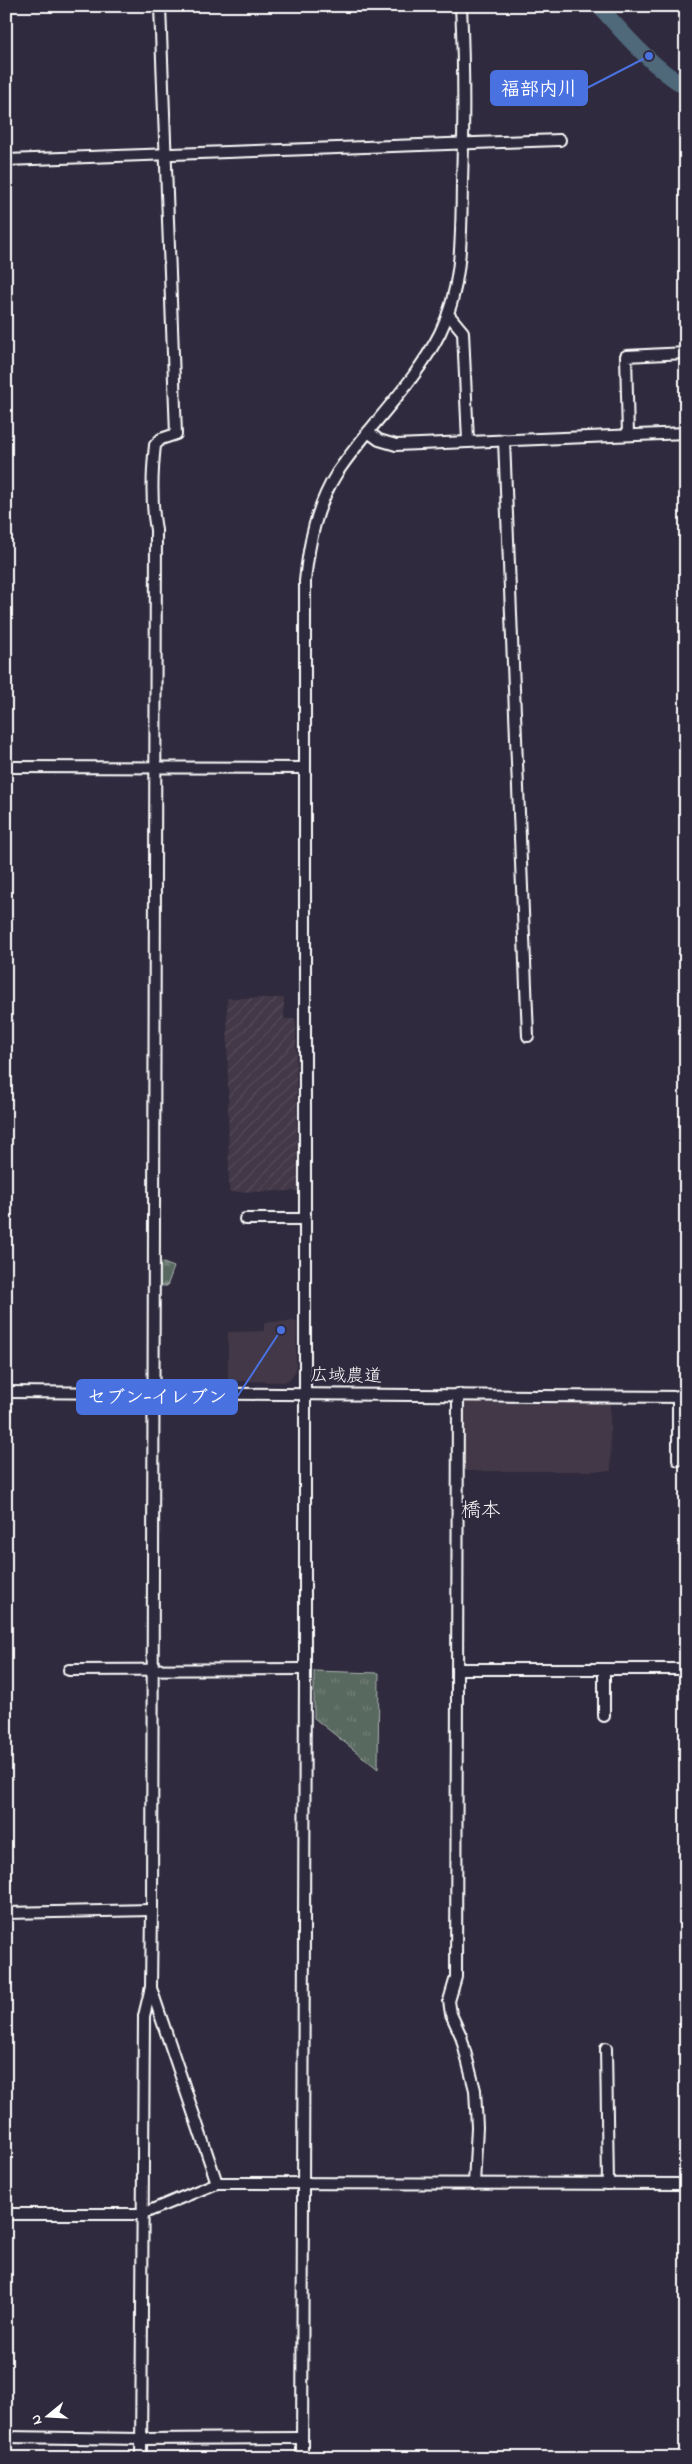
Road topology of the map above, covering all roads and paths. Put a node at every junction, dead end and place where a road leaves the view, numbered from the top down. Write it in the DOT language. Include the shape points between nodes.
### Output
graph roads {
  1 [pos="160,6"];
  2 [pos="461,6"];
  3 [pos="560,140"];
  4 [pos="463,143"];
  5 [pos="166,155"];
  6 [pos="6,160"];
  7 [pos="448,314"];
  8 [pos="686,354"];
  9 [pos="368,432"];
  10 [pos="686,433"];
  11 [pos="628,435"];
  12 [pos="504,440"];
  13 [pos="468,441"];
  14 [pos="6,767"];
  15 [pos="156,768"];
  16 [pos="305,768"];
  17 [pos="528,1036"];
  18 [pos="245,1219"];
  19 [pos="305,1219"];
  20 [pos="6,1392"];
  21 [pos="154,1392"];
  22 [pos="304,1393"];
  23 [pos="458,1394"];
  24 [pos="682,1397"];
  25 [pos="678,1460"];
  26 [pos="152,1669"];
  27 [pos="305,1669"];
  28 [pos="457,1669"];
  29 [pos="604,1669"];
  30 [pos="686,1669"];
  31 [pos="69,1670"];
  32 [pos="604,1716"];
  33 [pos="152,1910"];
  34 [pos="6,1913"];
  35 [pos="151,1987"];
  36 [pos="606,2048"];
  37 [pos="217,2183"];
  38 [pos="304,2184"];
  39 [pos="474,2184"];
  40 [pos="608,2184"];
  41 [pos="686,2184"];
  42 [pos="6,2214"];
  43 [pos="142,2214"];
  44 [pos="6,2437"];
  45 [pos="302,2438"];
  46 [pos="141,2439"];
  47 [pos="141,2458"];
  48 [pos="302,2458"];
  1 -- 5 [label="street"];
  2 -- 4 [label="street"];
  3 -- 4 [label="street"];
  4 -- 5 [label="street"];
  4 -- 7 [label="street" via="459,265"];
  5 -- 6 [label="street"];
  5 -- 15 [label="street" via="176,434 155,444"];
  7 -- 9 [label="street" via="431,350"];
  7 -- 13 [label="street" via="463,332"];
  8 -- 11 [label="street" via="626,356"];
  9 -- 13 [label="street" via="379,440 396,445"];
  9 -- 16 [label="street" via="337,474 323,500 308,548 304,581"];
  10 -- 11 [label="street"];
  11 -- 12 [label="street"];
  12 -- 13 [label="street"];
  12 -- 17 [label="street"];
  14 -- 15 [label="street"];
  15 -- 16 [label="street"];
  15 -- 21 [label="street"];
  16 -- 19 [label="street"];
  18 -- 19 [label="street"];
  19 -- 22 [label="street"];
  20 -- 21 [label="street, 広域農道"];
  21 -- 22 [label="street, 広域農道"];
  21 -- 26 [label="street"];
  22 -- 23 [label="street, 広域農道"];
  22 -- 27 [label="street"];
  23 -- 24 [label="street, 広域農道"];
  23 -- 28 [label="street"];
  24 -- 25 [label="street"];
  26 -- 27 [label="street"];
  26 -- 31 [label="street"];
  26 -- 33 [label="street"];
  27 -- 38 [label="street"];
  28 -- 29 [label="street"];
  28 -- 39 [label="street" via="456,1978 449,2001 451,2014 462,2036 475,2090"];
  29 -- 30 [label="street"];
  29 -- 32 [label="street"];
  33 -- 34 [label="street"];
  33 -- 35 [label="street"];
  35 -- 37 [label="street"];
  35 -- 43 [label="street" via="144,2016"];
  36 -- 40 [label="street"];
  37 -- 38 [label="street"];
  37 -- 43 [label="street"];
  38 -- 39 [label="street"];
  38 -- 45 [label="street"];
  39 -- 40 [label="street"];
  40 -- 41 [label="street"];
  42 -- 43 [label="street"];
  43 -- 46 [label="street"];
  44 -- 46 [label="street"];
  45 -- 46 [label="street"];
  45 -- 48 [label="street"];
  46 -- 47 [label="street"];
}
